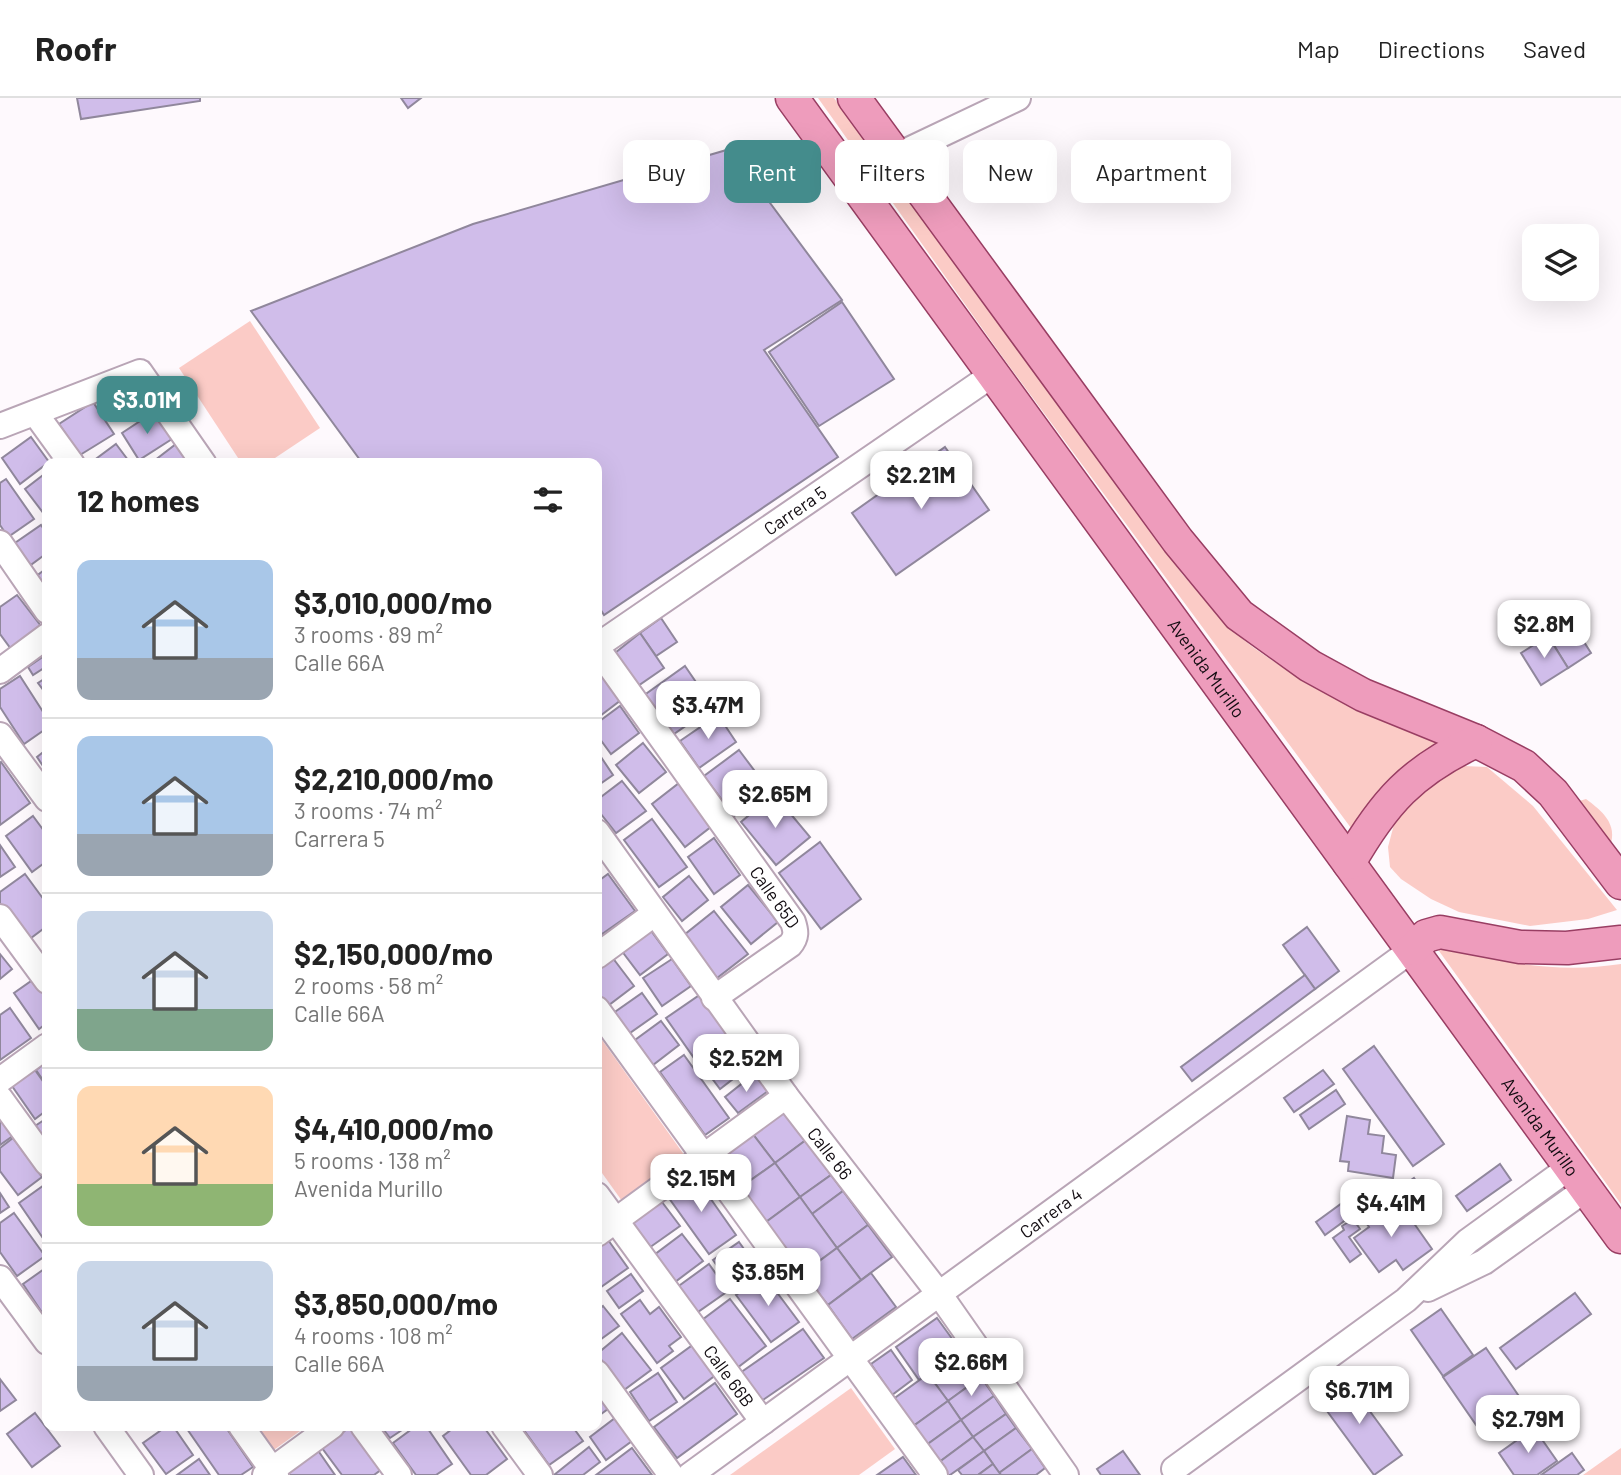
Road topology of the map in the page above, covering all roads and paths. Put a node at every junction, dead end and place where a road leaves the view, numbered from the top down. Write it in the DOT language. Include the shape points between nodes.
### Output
graph roads {
  1 [pos="792,98"];
  2 [pos="854,98"];
  3 [pos="1018,98"];
  4 [pos="884,140"];
  5 [pos="930,140"];
  6 [pos="930,203"];
  7 [pos="992,375"];
  8 [pos="34,413"];
  9 [pos="0,426"];
  10 [pos="68,458"];
  11 [pos="200,458"];
  12 [pos="0,543"];
  13 [pos="42,604"];
  14 [pos="42,640"];
  15 [pos="602,644"];
  16 [pos="602,654"];
  17 [pos="0,671"];
  18 [pos="0,735"];
  19 [pos="1476,741"];
  20 [pos="42,792"];
  21 [pos="602,839"];
  22 [pos="1349,863"];
  23 [pos="1621,883"];
  24 [pos="654,914"];
  25 [pos="0,918"];
  26 [pos="1621,942"];
  27 [pos="1413,949"];
  28 [pos="602,952"];
  29 [pos="42,974"];
  30 [pos="714,998"];
  31 [pos="602,1016"];
  32 [pos="42,1050"];
  33 [pos="0,1080"];
  34 [pos="786,1096"];
  35 [pos="0,1098"];
  36 [pos="42,1156"];
  37 [pos="703,1157"];
  38 [pos="1578,1178"];
  39 [pos="606,1227"];
  40 [pos="1621,1237"];
  41 [pos="0,1278"];
  42 [pos="940,1295"];
  43 [pos="42,1335"];
  44 [pos="851,1357"];
  45 [pos="602,1380"];
  46 [pos="763,1422"];
  47 [pos="110,1431"];
  48 [pos="244,1431"];
  49 [pos="326,1431"];
  50 [pos="367,1431"];
  51 [pos="508,1431"];
  52 [pos="1174,1469"];
  53 [pos="271,1473"];
  54 [pos="141,1475"];
  55 [pos="399,1475"];
  56 [pos="540,1475"];
  57 [pos="671,1475"];
  58 [pos="690,1475"];
  59 [pos="935,1475"];
  60 [pos="1066,1475"];
  1 -- 7 [label="main road, Avenida Murillo"];
  2 -- 4 [label="main road"];
  3 -- 5 [label="street"];
  6 -- 19 [label="main road" via="1178,541 1238,615 1310,666 1363,695"];
  7 -- 15 [label="street, Carrera 5"];
  7 -- 22 [label="main road, Avenida Murillo"];
  8 -- 9 [label="street"];
  8 -- 10 [label="street"];
  8 -- 11 [label="street" via="140,372"];
  12 -- 13 [label="street"];
  14 -- 17 [label="street"];
  16 -- 30 [label="street, Calle 65D" via="788,912 796,932 790,944"];
  18 -- 20 [label="street"];
  19 -- 22 [label="main road" via="1447,754 1391,799"];
  19 -- 23 [label="main road" via="1524,766 1553,793"];
  21 -- 24 [label="street, Calle 66"];
  22 -- 27 [label="main road, Avenida Murillo"];
  24 -- 28 [label="street"];
  24 -- 30 [label="street, Calle 66"];
  25 -- 29 [label="street"];
  26 -- 27 [label="main road" via="1520,947 1440,933 1426,936"];
  27 -- 38 [label="main road, Avenida Murillo"];
  27 -- 42 [label="street, Carrera 4"];
  30 -- 34 [label="street, Calle 66"];
  31 -- 37 [label="street"];
  32 -- 33 [label="street"];
  34 -- 37 [label="street"];
  34 -- 42 [label="street, Calle 66"];
  35 -- 36 [label="street"];
  37 -- 39 [label="street"];
  37 -- 44 [label="street"];
  38 -- 40 [label="main road, Avenida Murillo"];
  38 -- 52 [label="street" via="1468,1241 1406,1300"];
  39 -- 46 [label="street, Calle 66B"];
  41 -- 43 [label="street"];
  42 -- 44 [label="street, Carrera 4"];
  42 -- 60 [label="street, Calle 66"];
  44 -- 46 [label="street, Carrera 4"];
  44 -- 59 [label="street"];
  45 -- 57 [label="street"];
  46 -- 58 [label="street, Carrera 4"];
  47 -- 54 [label="street"];
  48 -- 53 [label="street"];
  49 -- 53 [label="street"];
  50 -- 55 [label="street"];
  51 -- 56 [label="street"];
}
